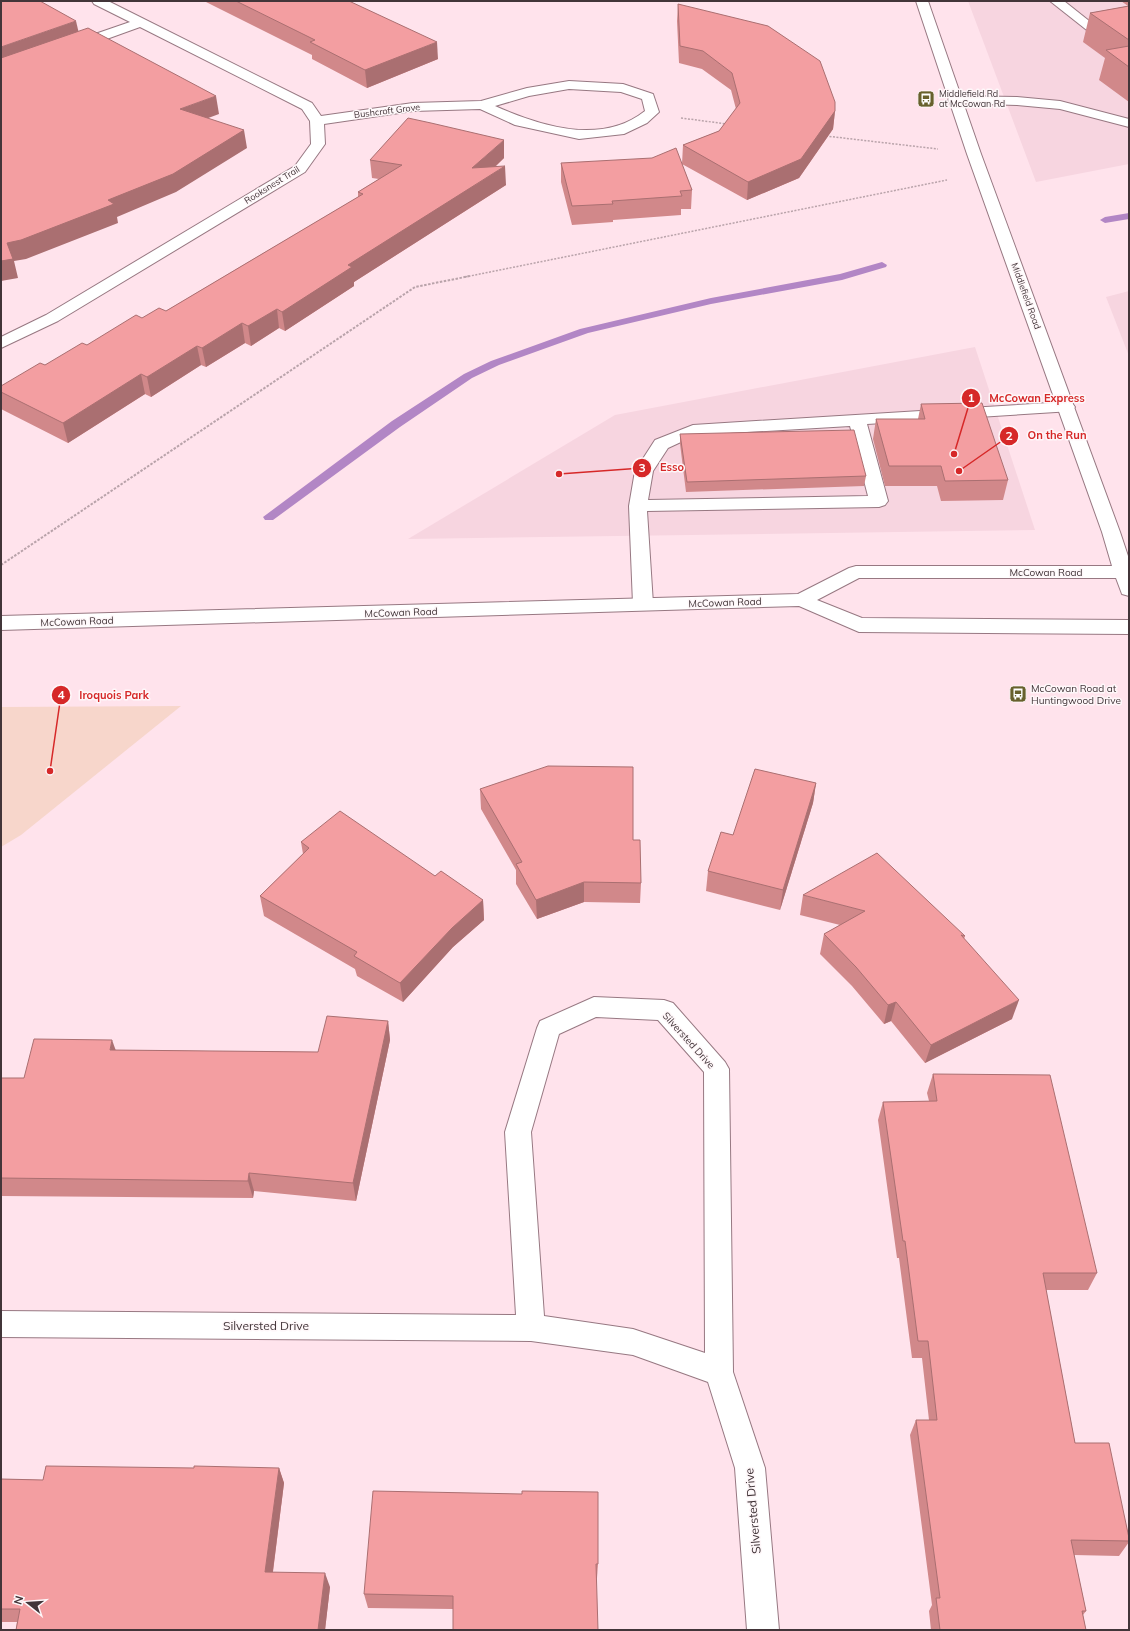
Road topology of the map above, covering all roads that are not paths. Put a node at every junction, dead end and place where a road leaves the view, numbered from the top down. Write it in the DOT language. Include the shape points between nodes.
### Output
graph roads {
  1 [pos="98,1"];
  2 [pos="922,1"];
  3 [pos="1056,1"];
  4 [pos="139,23"];
  5 [pos="1092,28"];
  6 [pos="65,49"];
  7 [pos="956,100"];
  8 [pos="482,105"];
  9 [pos="317,121"];
  10 [pos="1129,123"];
  11 [pos="1,343"];
  12 [pos="1066,407"];
  13 [pos="857,419"];
  14 [pos="638,506"];
  15 [pos="1126,572"];
  16 [pos="1129,590"];
  17 [pos="801,600"];
  18 [pos="643,604"];
  19 [pos="1,623"];
  20 [pos="1129,627"];
  21 [pos="1,1324"];
  22 [pos="531,1328"];
  23 [pos="719,1372"];
  24 [pos="763,1630"];
  1 -- 4 [label="street"];
  2 -- 7 [label="street, Middlefield Road"];
  3 -- 5 [label="street"];
  4 -- 6 [label="street"];
  4 -- 9 [label="street" via="307,106"];
  7 -- 10 [label="street" via="1060,105"];
  7 -- 12 [label="street, Middlefield Road"];
  8 -- 8 [label="street, Bushcroft Grove" via="520,122 579,135 619,131 652,112 648,97 623,88 569,85 527,92"];
  8 -- 9 [label="street, Bushcroft Grove" via="413,107"];
  9 -- 11 [label="street, Rooksnest Trail" via="318,144 300,169 52,318"];
  12 -- 13 [label="street"];
  12 -- 15 [label="street, Middlefield Road"];
  13 -- 14 [label="street" via="693,430 661,444 644,472"];
  13 -- 14 [label="street" via="879,501"];
  14 -- 18 [label="street"];
  15 -- 16 [label="street, Middlefield Road"];
  15 -- 17 [label="street, McCowan Road" via="856,572"];
  17 -- 18 [label="street, McCowan Road"];
  17 -- 20 [label="street, McCowan Road" via="859,626"];
  18 -- 19 [label="street, McCowan Road"];
  21 -- 22 [label="street, Silversted Drive"];
  22 -- 23 [label="street, Silversted Drive" via="634,1342"];
  22 -- 23 [label="street, Silversted Drive" via="518,1132 549,1028 594,1007 664,1010 716,1069"];
  23 -- 24 [label="street, Silversted Drive" via="750,1468"];
}
